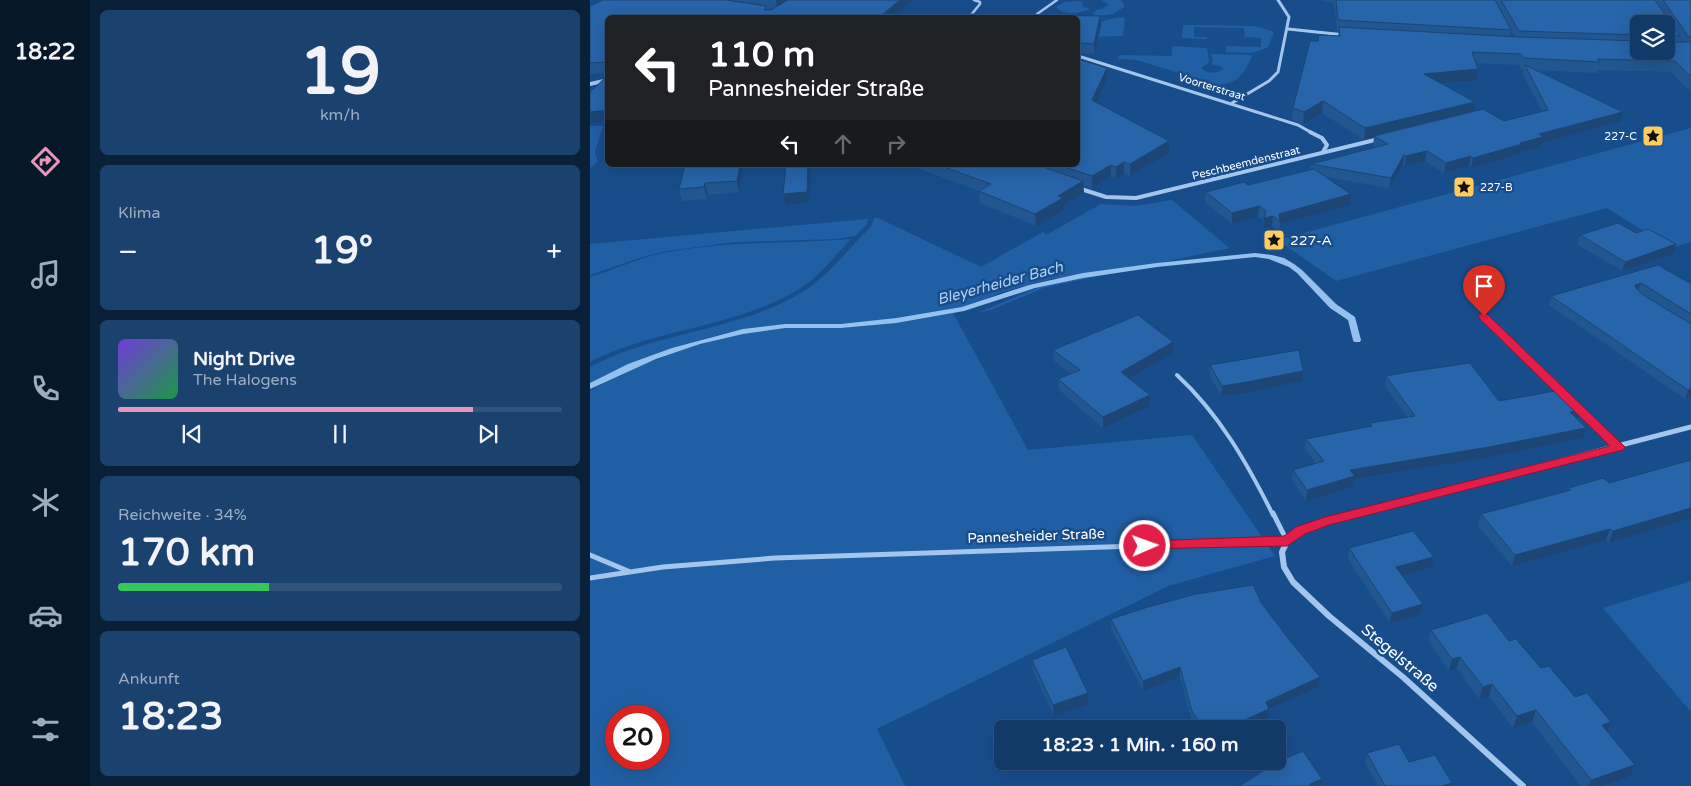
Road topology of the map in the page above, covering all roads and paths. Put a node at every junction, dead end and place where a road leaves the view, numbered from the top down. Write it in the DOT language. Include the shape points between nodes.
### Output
graph roads {
  1 [pos="974,0"];
  2 [pos="1057,0"];
  3 [pos="1278,0"];
  4 [pos="1037,14"];
  5 [pos="971,15"];
  6 [pos="1288,28"];
  7 [pos="1346,35"];
  8 [pos="1080,57"];
  9 [pos="605,81"];
  10 [pos="590,84"];
  11 [pos="1232,103"];
  12 [pos="1389,137"];
  13 [pos="1323,152"];
  14 [pos="1077,187"];
  15 [pos="1484,316"];
  16 [pos="1177,375"];
  17 [pos="1691,427"];
  18 [pos="1619,447"];
  19 [pos="1287,541"];
  20 [pos="590,555"];
  21 [pos="628,571"];
  22 [pos="590,578"];
  23 [pos="1524,786"];
  1 -- 5 [label="lane" via="980,4"];
  2 -- 4 [label="street"];
  3 -- 6 [label="street" via="1289,17"];
  6 -- 7 [label="street"];
  6 -- 11 [label="street" via="1278,72"];
  8 -- 11 [label="street, Voorterstraat"];
  9 -- 10 [label="street"];
  11 -- 13 [label="street, Voorterstraat" via="1298,124 1322,138 1327,145"];
  12 -- 13 [label="street, Peschbeemdenstraat"];
  13 -- 14 [label="street, Peschbeemdenstraat" via="1136,198 1106,196"];
  15 -- 18 [label="street"];
  16 -- 19 [label="lane" via="1211,410 1230,436 1252,471"];
  17 -- 18 [label="street"];
  18 -- 19 [label="street" via="1325,521 1301,530"];
  19 -- 21 [label="lane, Pannesheider Straße" via="835,556"];
  19 -- 23 [label="street, Stegelstraße" via="1282,552 1284,567 1293,582"];
  20 -- 21 [label="lane"];
  21 -- 22 [label="lane, Pannesheider Straße"];
}
